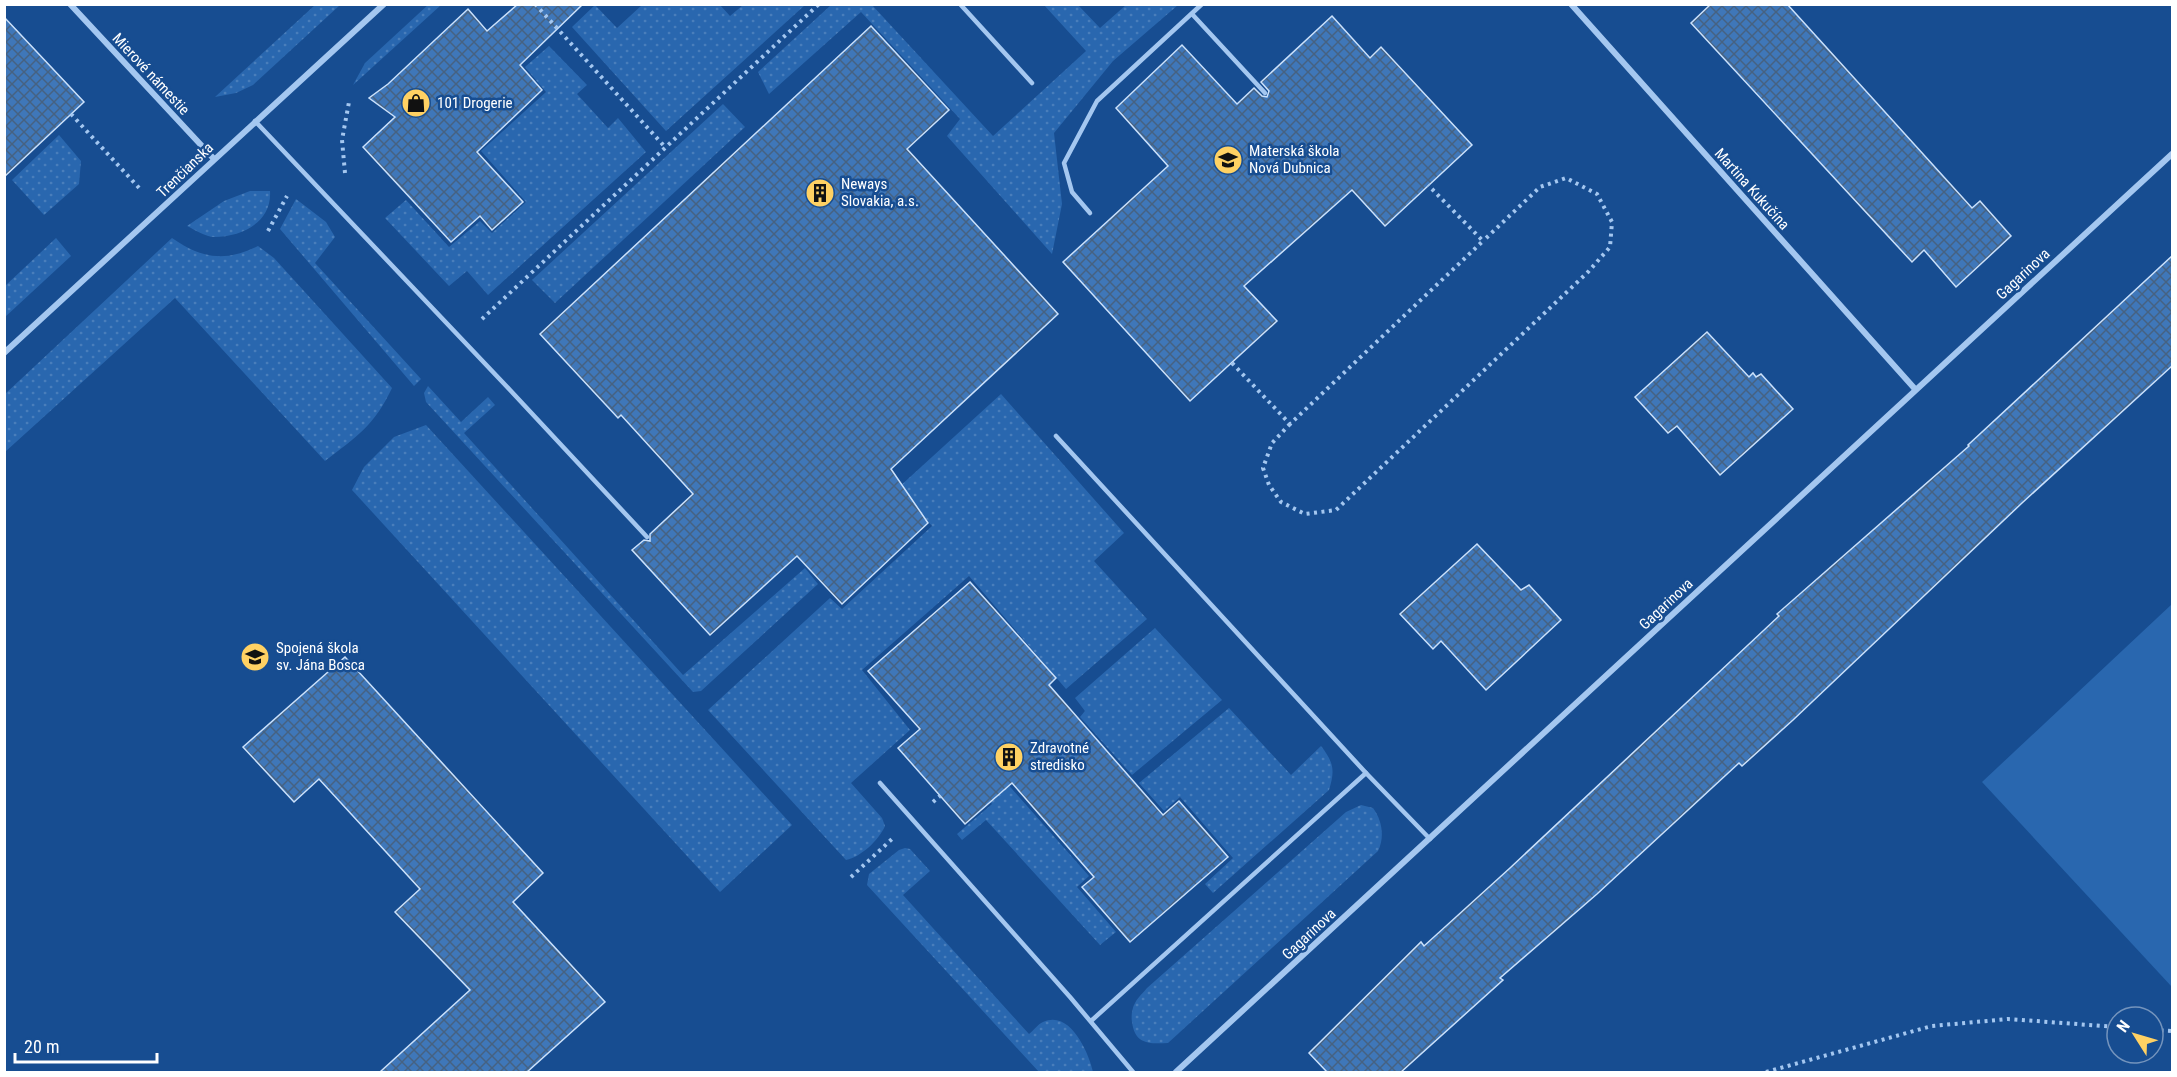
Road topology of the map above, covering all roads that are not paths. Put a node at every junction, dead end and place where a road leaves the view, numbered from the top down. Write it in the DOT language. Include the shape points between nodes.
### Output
graph roads {
  1 [pos="70,4"];
  2 [pos="384,4"];
  3 [pos="960,4"];
  4 [pos="1202,4"];
  5 [pos="1570,4"];
  6 [pos="1192,14"];
  7 [pos="1032,83"];
  8 [pos="1265,93"];
  9 [pos="255,121"];
  10 [pos="2172,154"];
  11 [pos="214,159"];
  12 [pos="1090,213"];
  13 [pos="4,353"];
  14 [pos="1915,389"];
  15 [pos="1056,436"];
  16 [pos="646,537"];
  17 [pos="1366,773"];
  18 [pos="880,783"];
  19 [pos="1430,839"];
  20 [pos="1091,1022"];
  21 [pos="1133,1072"];
  22 [pos="1176,1072"];
  1 -- 11 [label="street, Mierové námestie"];
  2 -- 9 [label="street, Trenčianska"];
  3 -- 7 [label="lane"];
  4 -- 6 [label="lane"];
  5 -- 14 [label="street, Martina Kukučína"];
  6 -- 8 [label="lane"];
  6 -- 12 [label="lane" via="1097,101 1064,163 1072,192"];
  9 -- 11 [label="street, Trenčianska"];
  9 -- 16 [label="lane"];
  10 -- 14 [label="street, Gagarinova"];
  11 -- 13 [label="street, Trenčianska"];
  14 -- 19 [label="street, Gagarinova"];
  15 -- 17 [label="lane"];
  17 -- 19 [label="lane"];
  17 -- 20 [label="lane"];
  18 -- 20 [label="lane"];
  19 -- 22 [label="street, Gagarinova"];
  20 -- 21 [label="lane"];
}
